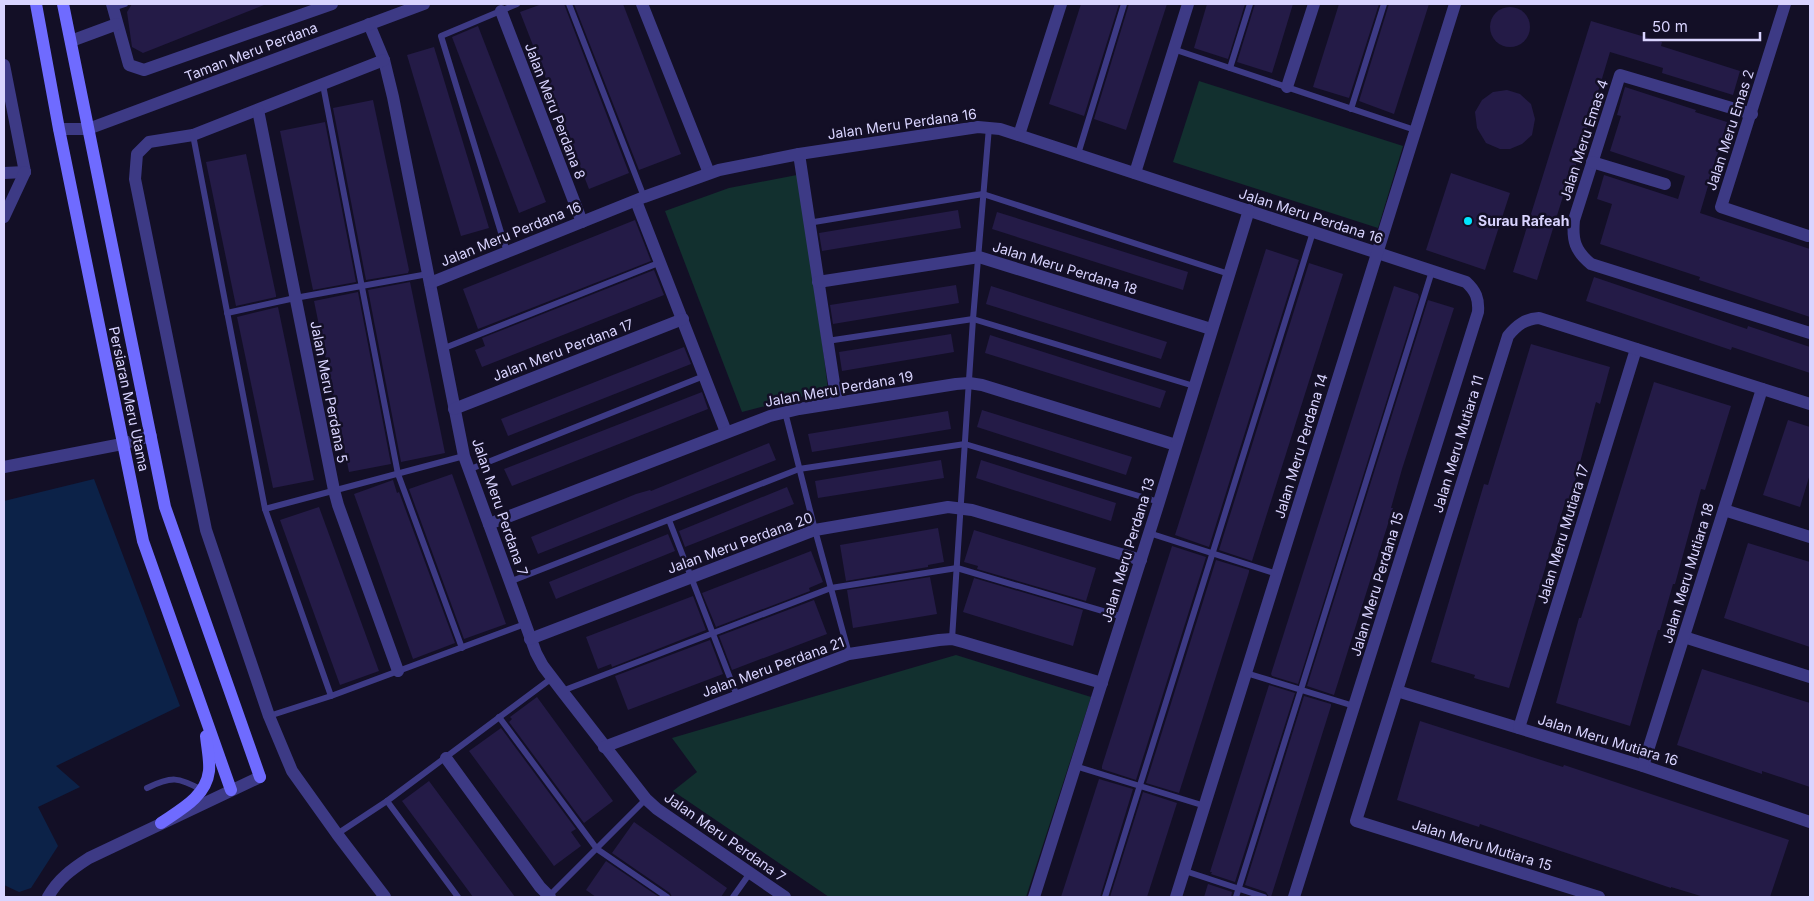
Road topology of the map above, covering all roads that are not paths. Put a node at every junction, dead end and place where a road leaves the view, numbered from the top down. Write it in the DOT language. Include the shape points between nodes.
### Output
graph roads {
  1 [pos="36,4"];
  2 [pos="63,4"];
  3 [pos="332,4"];
  4 [pos="424,4"];
  5 [pos="517,4"];
  6 [pos="569,4"];
  7 [pos="642,4"];
  8 [pos="1061,4"];
  9 [pos="1124,4"];
  10 [pos="1188,4"];
  11 [pos="1250,4"];
  12 [pos="1314,4"];
  13 [pos="1384,4"];
  14 [pos="1455,4"];
  15 [pos="1786,4"];
  16 [pos="117,5"];
  17 [pos="500,11"];
  18 [pos="117,24"];
  19 [pos="369,24"];
  20 [pos="71,41"];
  21 [pos="1173,49"];
  22 [pos="384,60"];
  23 [pos="4,66"];
  24 [pos="1230,68"];
  25 [pos="323,85"];
  26 [pos="1287,87"];
  27 [pos="7,100"];
  28 [pos="1351,109"];
  29 [pos="258,110"];
  30 [pos="1752,114"];
  31 [pos="989,126"];
  32 [pos="59,129"];
  33 [pos="88,129"];
  34 [pos="1415,130"];
  35 [pos="193,135"];
  36 [pos="1019,135"];
  37 [pos="799,154"];
  38 [pos="1078,154"];
  39 [pos="1592,162"];
  40 [pos="25,172"];
  41 [pos="4,173"];
  42 [pos="708,173"];
  43 [pos="1135,173"];
  44 [pos="1665,184"];
  45 [pos="983,194"];
  46 [pos="640,199"];
  47 [pos="1248,210"];
  48 [pos="4,218"];
  49 [pos="582,222"];
  50 [pos="808,223"];
  51 [pos="1313,232"];
  52 [pos="1809,232"];
  53 [pos="507,252"];
  54 [pos="1377,253"];
  55 [pos="978,257"];
  56 [pos="660,262"];
  57 [pos="1432,271"];
  58 [pos="1229,274"];
  59 [pos="429,278"];
  60 [pos="818,282"];
  61 [pos="1466,282"];
  62 [pos="362,287"];
  63 [pos="295,298"];
  64 [pos="226,313"];
  65 [pos="683,319"];
  66 [pos="973,319"];
  67 [pos="1212,329"];
  68 [pos="1810,333"];
  69 [pos="828,341"];
  70 [pos="442,349"];
  71 [pos="1636,349"];
  72 [pos="704,376"];
  73 [pos="969,382"];
  74 [pos="1194,386"];
  75 [pos="1762,388"];
  76 [pos="837,403"];
  77 [pos="1810,404"];
  78 [pos="454,409"];
  79 [pos="785,412"];
  80 [pos="726,432"];
  81 [pos="151,436"];
  82 [pos="122,444"];
  83 [pos="965,444"];
  84 [pos="1176,445"];
  85 [pos="464,456"];
  86 [pos="4,467"];
  87 [pos="799,469"];
  88 [pos="468,470"];
  89 [pos="398,474"];
  90 [pos="334,490"];
  91 [pos="1159,502"];
  92 [pos="961,507"];
  93 [pos="265,508"];
  94 [pos="1724,510"];
  95 [pos="669,520"];
  96 [pos="489,524"];
  97 [pos="815,530"];
  98 [pos="1149,534"];
  99 [pos="1810,537"];
  100 [pos="1213,553"];
  101 [pos="1140,560"];
  102 [pos="957,568"];
  103 [pos="1277,574"];
  104 [pos="690,576"];
  105 [pos="509,582"];
  106 [pos="831,588"];
  107 [pos="1123,617"];
  108 [pos="525,624"];
  109 [pos="712,633"];
  110 [pos="1684,637"];
  111 [pos="530,639"];
  112 [pos="952,639"];
  113 [pos="462,648"];
  114 [pos="849,654"];
  115 [pos="398,671"];
  116 [pos="1246,673"];
  117 [pos="1810,677"];
  118 [pos="552,678"];
  119 [pos="1102,683"];
  120 [pos="1301,690"];
  121 [pos="562,691"];
  122 [pos="1397,691"];
  123 [pos="331,696"];
  124 [pos="737,696"];
  125 [pos="1354,706"];
  126 [pos="204,714"];
  127 [pos="269,716"];
  128 [pos="499,717"];
  129 [pos="1519,728"];
  130 [pos="604,747"];
  131 [pos="446,758"];
  132 [pos="1075,766"];
  133 [pos="1643,766"];
  134 [pos="260,777"];
  135 [pos="1141,786"];
  136 [pos="147,788"];
  137 [pos="202,790"];
  138 [pos="231,790"];
  139 [pos="646,800"];
  140 [pos="387,801"];
  141 [pos="1205,806"];
  142 [pos="1356,821"];
  143 [pos="1810,822"];
  144 [pos="161,823"];
  145 [pos="337,834"];
  146 [pos="597,849"];
  147 [pos="1185,871"];
  148 [pos="750,872"];
  149 [pos="1238,889"];
  150 [pos="48,897"];
  151 [pos="385,897"];
  152 [pos="458,897"];
  153 [pos="549,897"];
  154 [pos="666,897"];
  155 [pos="733,897"];
  156 [pos="785,897"];
  157 [pos="1034,897"];
  158 [pos="1105,897"];
  159 [pos="1176,897"];
  160 [pos="1236,897"];
  161 [pos="1264,897"];
  162 [pos="1294,897"];
  163 [pos="1599,897"];
  1 -- 32 [label="main road, Persiaran Meru Utama"];
  2 -- 20 [label="main road, Persiaran Meru Utama"];
  3 -- 18 [label="street" via="144,70 129,65"];
  4 -- 19 [label="street, Taman Meru Perdana"];
  5 -- 17 [label="lane"];
  6 -- 46 [label="lane"];
  7 -- 42 [label="street"];
  8 -- 36 [label="street"];
  9 -- 38 [label="lane"];
  10 -- 21 [label="street"];
  11 -- 24 [label="lane"];
  12 -- 26 [label="street"];
  13 -- 28 [label="lane"];
  14 -- 34 [label="street, Jalan Meru Perdana 14"];
  15 -- 30 [label="street, Jalan Meru Emas 2"];
  16 -- 18 [label="street"];
  17 -- 49 [label="street, Jalan Meru Perdana 8"];
  17 -- 53 [label="lane" via="441,36"];
  18 -- 20 [label="street"];
  19 -- 22 [label="street, Jalan Meru Perdana 7"];
  19 -- 33 [label="street, Taman Meru Perdana"];
  20 -- 33 [label="main road, Persiaran Meru Utama"];
  21 -- 24 [label="lane"];
  21 -- 43 [label="street"];
  22 -- 25 [label="street"];
  22 -- 59 [label="street, Jalan Meru Perdana 7"];
  23 -- 27 [label="street"];
  24 -- 26 [label="lane"];
  25 -- 29 [label="street"];
  25 -- 62 [label="lane"];
  26 -- 28 [label="lane"];
  27 -- 40 [label="street"];
  28 -- 34 [label="lane"];
  29 -- 35 [label="street"];
  29 -- 63 [label="street, Jalan Meru Perdana 5"];
  30 -- 39 [label="street, Jalan Meru Emas 4" via="1620,75"];
  30 -- 52 [label="street, Jalan Meru Emas 2" via="1721,207"];
  31 -- 36 [label="street, Jalan Meru Perdana 16"];
  31 -- 37 [label="street, Jalan Meru Perdana 16"];
  31 -- 45 [label="lane"];
  32 -- 33 [label="street"];
  32 -- 82 [label="main road, Persiaran Meru Utama"];
  33 -- 81 [label="main road, Persiaran Meru Utama"];
  34 -- 54 [label="street, Jalan Meru Perdana 14"];
  35 -- 64 [label="lane"];
  35 -- 127 [label="street" via="149,142 137,154 135,179 206,530"];
  36 -- 38 [label="street, Jalan Meru Perdana 16"];
  37 -- 42 [label="street, Jalan Meru Perdana 16"];
  37 -- 50 [label="street"];
  38 -- 43 [label="street, Jalan Meru Perdana 16"];
  39 -- 44 [label="street"];
  39 -- 68 [label="street, Jalan Meru Emas 4" via="1574,220 1575,245 1581,257 1591,264"];
  40 -- 41 [label="street"];
  40 -- 48 [label="street"];
  42 -- 46 [label="street, Jalan Meru Perdana 16"];
  43 -- 47 [label="street, Jalan Meru Perdana 16"];
  45 -- 50 [label="lane"];
  45 -- 55 [label="lane"];
  45 -- 58 [label="lane"];
  46 -- 49 [label="street, Jalan Meru Perdana 16"];
  46 -- 56 [label="street"];
  47 -- 51 [label="street, Jalan Meru Perdana 16"];
  47 -- 58 [label="street, Jalan Meru Perdana 13"];
  49 -- 53 [label="street, Jalan Meru Perdana 16"];
  50 -- 60 [label="street"];
  51 -- 54 [label="street, Jalan Meru Perdana 16"];
  51 -- 100 [label="lane"];
  53 -- 59 [label="street, Jalan Meru Perdana 16"];
  54 -- 57 [label="street, Jalan Meru Perdana 16"];
  54 -- 103 [label="street, Jalan Meru Perdana 14"];
  55 -- 60 [label="street, Jalan Meru Perdana 18"];
  55 -- 66 [label="lane"];
  55 -- 67 [label="street, Jalan Meru Perdana 18"];
  56 -- 65 [label="street"];
  56 -- 70 [label="lane"];
  57 -- 61 [label="street, Jalan Meru Perdana 16"];
  57 -- 120 [label="lane"];
  58 -- 67 [label="street, Jalan Meru Perdana 13"];
  59 -- 62 [label="lane"];
  59 -- 70 [label="street, Jalan Meru Perdana 7"];
  60 -- 69 [label="street"];
  61 -- 125 [label="street, Jalan Meru Perdana 15" via="1477,295 1478,312"];
  62 -- 63 [label="lane"];
  62 -- 89 [label="lane"];
  63 -- 64 [label="lane"];
  63 -- 90 [label="street, Jalan Meru Perdana 5"];
  64 -- 93 [label="lane"];
  65 -- 72 [label="street"];
  65 -- 78 [label="street, Jalan Meru Perdana 17"];
  66 -- 69 [label="lane"];
  66 -- 73 [label="lane"];
  66 -- 74 [label="lane"];
  67 -- 74 [label="street, Jalan Meru Perdana 13"];
  69 -- 76 [label="street"];
  70 -- 78 [label="street, Jalan Meru Perdana 7"];
  71 -- 75 [label="street, Jalan Meru Mutiara 11"];
  71 -- 122 [label="street, Jalan Meru Mutiara 11" via="1539,318 1521,323 1508,336"];
  71 -- 129 [label="street, Jalan Meru Mutiara 17"];
  72 -- 80 [label="street"];
  72 -- 88 [label="lane"];
  73 -- 76 [label="street, Jalan Meru Perdana 19"];
  73 -- 83 [label="lane"];
  73 -- 84 [label="street, Jalan Meru Perdana 19"];
  74 -- 84 [label="street, Jalan Meru Perdana 13"];
  75 -- 77 [label="street, Jalan Meru Mutiara 11"];
  75 -- 94 [label="street, Jalan Meru Mutiara 18"];
  76 -- 79 [label="street, Jalan Meru Perdana 19"];
  78 -- 85 [label="street, Jalan Meru Perdana 7"];
  79 -- 80 [label="street, Jalan Meru Perdana 19"];
  79 -- 87 [label="lane"];
  80 -- 96 [label="street, Jalan Meru Perdana 19"];
  81 -- 82 [label="street"];
  81 -- 134 [label="main road, Persiaran Meru Utama" via="170,522"];
  82 -- 86 [label="street"];
  82 -- 126 [label="main road, Persiaran Meru Utama" via="143,541"];
  83 -- 87 [label="lane"];
  83 -- 91 [label="lane"];
  83 -- 92 [label="lane"];
  84 -- 91 [label="street, Jalan Meru Perdana 13"];
  85 -- 88 [label="street, Jalan Meru Perdana 7"];
  85 -- 89 [label="lane"];
  87 -- 95 [label="lane"];
  87 -- 97 [label="lane"];
  88 -- 96 [label="street, Jalan Meru Perdana 7"];
  89 -- 90 [label="lane"];
  89 -- 113 [label="lane"];
  90 -- 93 [label="lane"];
  90 -- 115 [label="street, Jalan Meru Perdana 5"];
  91 -- 98 [label="street, Jalan Meru Perdana 13"];
  92 -- 97 [label="street, Jalan Meru Perdana 20"];
  92 -- 101 [label="street, Jalan Meru Perdana 20"];
  92 -- 102 [label="lane"];
  93 -- 123 [label="lane"];
  94 -- 99 [label="street"];
  94 -- 110 [label="street, Jalan Meru Mutiara 18"];
  95 -- 104 [label="lane"];
  95 -- 105 [label="lane"];
  96 -- 105 [label="street, Jalan Meru Perdana 7"];
  97 -- 104 [label="street, Jalan Meru Perdana 20"];
  97 -- 106 [label="lane"];
  98 -- 100 [label="lane"];
  98 -- 101 [label="street, Jalan Meru Perdana 13"];
  100 -- 103 [label="lane"];
  100 -- 135 [label="lane"];
  101 -- 107 [label="street, Jalan Meru Perdana 13"];
  102 -- 106 [label="lane"];
  102 -- 107 [label="lane"];
  102 -- 112 [label="lane"];
  103 -- 116 [label="street, Jalan Meru Perdana 14"];
  104 -- 109 [label="lane"];
  104 -- 111 [label="street, Jalan Meru Perdana 20"];
  105 -- 108 [label="street, Jalan Meru Perdana 7"];
  106 -- 109 [label="lane"];
  106 -- 114 [label="lane"];
  107 -- 119 [label="street, Jalan Meru Perdana 13"];
  108 -- 111 [label="street, Jalan Meru Perdana 7"];
  108 -- 113 [label="lane"];
  109 -- 121 [label="lane"];
  109 -- 124 [label="lane"];
  110 -- 117 [label="street"];
  110 -- 133 [label="street, Jalan Meru Mutiara 18"];
  111 -- 118 [label="street, Jalan Meru Perdana 7"];
  112 -- 114 [label="street, Jalan Meru Perdana 21"];
  112 -- 119 [label="street, Jalan Meru Perdana 21"];
  113 -- 115 [label="lane"];
  114 -- 124 [label="street, Jalan Meru Perdana 21"];
  115 -- 123 [label="lane"];
  116 -- 120 [label="lane"];
  116 -- 141 [label="street, Jalan Meru Perdana 14"];
  118 -- 121 [label="street, Jalan Meru Perdana 7"];
  118 -- 128 [label="lane"];
  119 -- 132 [label="street, Jalan Meru Perdana 13"];
  120 -- 125 [label="lane"];
  120 -- 149 [label="lane"];
  121 -- 130 [label="street, Jalan Meru Perdana 7"];
  122 -- 129 [label="street, Jalan Meru Mutiara 16"];
  122 -- 142 [label="street, Jalan Meru Mutiara 11"];
  123 -- 127 [label="lane"];
  124 -- 130 [label="street, Jalan Meru Perdana 21"];
  125 -- 162 [label="street, Jalan Meru Perdana 15"];
  126 -- 137 [label="main road" via="209,770"];
  126 -- 138 [label="main road, Persiaran Meru Utama"];
  127 -- 145 [label="street" via="292,771"];
  128 -- 131 [label="lane"];
  128 -- 146 [label="lane"];
  129 -- 133 [label="street, Jalan Meru Mutiara 16"];
  130 -- 139 [label="street, Jalan Meru Perdana 7"];
  131 -- 140 [label="lane"];
  131 -- 153 [label="street"];
  132 -- 135 [label="lane"];
  132 -- 157 [label="street, Jalan Meru Perdana 13"];
  133 -- 143 [label="street, Jalan Meru Mutiara 16"];
  134 -- 138 [label="street"];
  135 -- 141 [label="lane"];
  135 -- 158 [label="lane"];
  136 -- 137 [label="lane" via="172,778"];
  137 -- 144 [label="main road"];
  138 -- 144 [label="street"];
  139 -- 146 [label="lane"];
  139 -- 148 [label="street, Jalan Meru Perdana 7"];
  140 -- 145 [label="lane"];
  140 -- 152 [label="lane"];
  141 -- 147 [label="street, Jalan Meru Perdana 14"];
  142 -- 163 [label="street, Jalan Meru Mutiara 15"];
  144 -- 150 [label="street" via="76,866 57,883"];
  145 -- 151 [label="street"];
  146 -- 153 [label="lane"];
  146 -- 154 [label="lane"];
  147 -- 149 [label="lane"];
  147 -- 159 [label="street, Jalan Meru Perdana 14"];
  148 -- 155 [label="lane"];
  148 -- 156 [label="street, Jalan Meru Perdana 7"];
  149 -- 160 [label="lane"];
  149 -- 161 [label="lane"];
}
